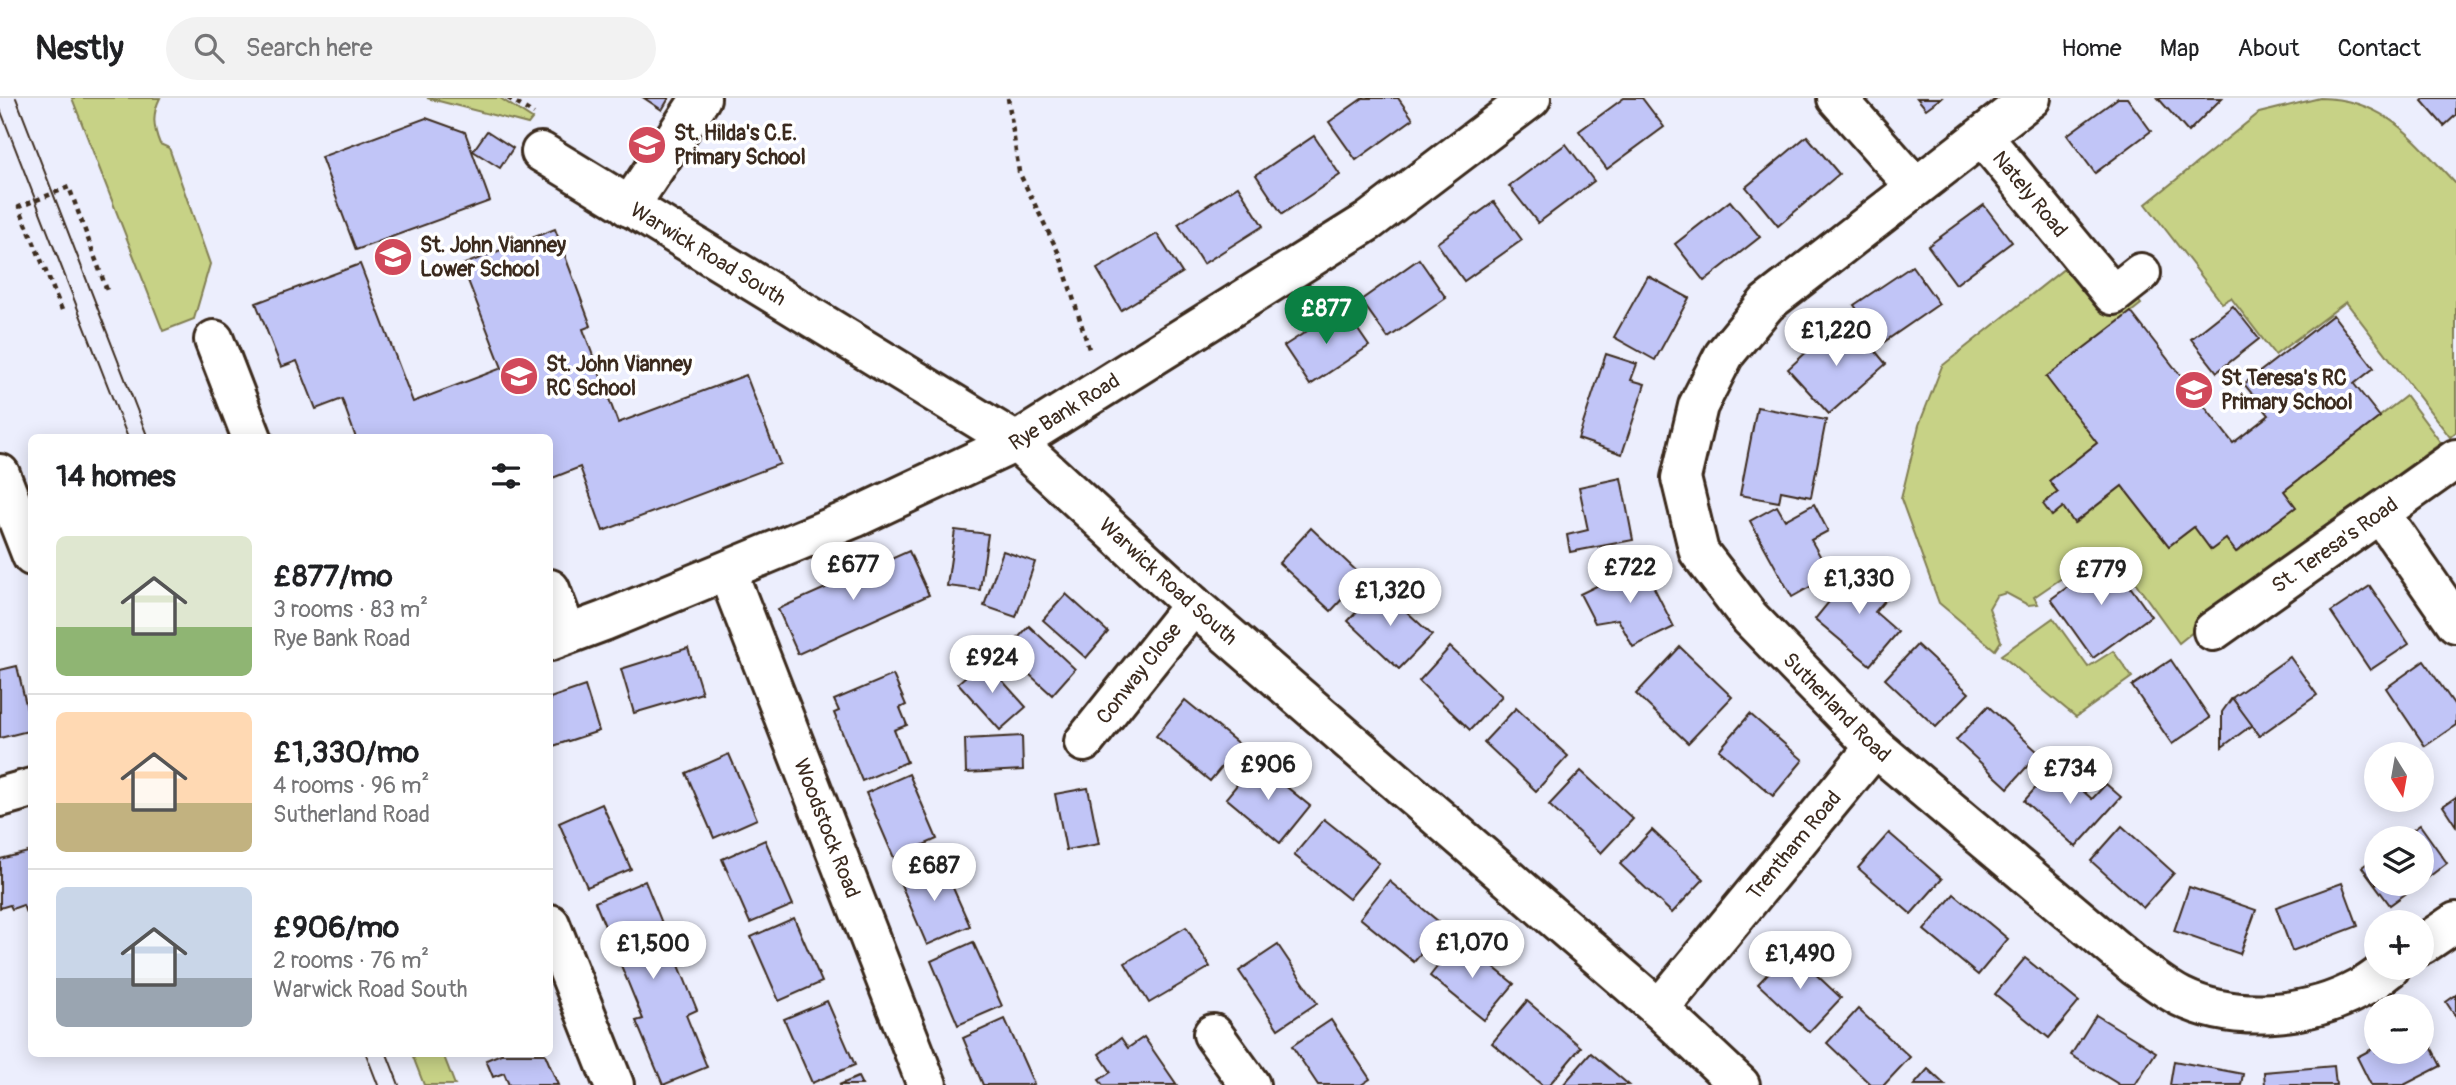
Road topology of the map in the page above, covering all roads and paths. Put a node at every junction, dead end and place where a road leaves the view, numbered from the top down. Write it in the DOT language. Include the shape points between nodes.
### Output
graph roads {
  1 [pos="701,98"];
  2 [pos="1008,98"];
  3 [pos="1531,98"];
  4 [pos="1838,98"];
  5 [pos="2032,98"];
  6 [pos="1983,137"];
  7 [pos="541,152"];
  8 [pos="1915,186"];
  9 [pos="629,207"];
  10 [pos="2141,273"];
  11 [pos="108,293"];
  12 [pos="62,310"];
  13 [pos="214,340"];
  14 [pos="1102,386"];
  15 [pos="249,434"];
  16 [pos="1016,442"];
  17 [pos="2456,459"];
  18 [pos="0,474"];
  19 [pos="2380,513"];
  20 [pos="28,546"];
  21 [pos="727,571"];
  22 [pos="1192,605"];
  23 [pos="553,607"];
  24 [pos="2456,623"];
  25 [pos="2213,631"];
  26 [pos="558,637"];
  27 [pos="1084,742"];
  28 [pos="1875,747"];
  29 [pos="28,790"];
  30 [pos="0,797"];
  31 [pos="2456,922"];
  32 [pos="553,932"];
  33 [pos="2434,937"];
  34 [pos="2372,980"];
  35 [pos="1658,1009"];
  36 [pos="1213,1034"];
  37 [pos="614,1085"];
  38 [pos="927,1085"];
  39 [pos="1250,1085"];
  40 [pos="1740,1085"];
  1 -- 9 [label="street"];
  2 -- 14 [label="path" via="1018,172 1060,256"];
  3 -- 14 [label="street, Rye Bank Road" via="1369,221"];
  4 -- 8 [label="street"];
  5 -- 6 [label="street, Sutherland Road"];
  6 -- 8 [label="street, Sutherland Road"];
  6 -- 10 [label="street, Nately Road" via="2113,295"];
  7 -- 9 [label="street, Warwick Road South"];
  8 -- 28 [label="street, Sutherland Road" via="1767,303 1724,355 1698,406 1681,478 1699,552 1715,577"];
  9 -- 16 [label="street, Warwick Road South"];
  11 -- 12 [label="path" via="69,187 19,207"];
  13 -- 15 [label="street"];
  14 -- 16 [label="street, Rye Bank Road"];
  16 -- 21 [label="street, Rye Bank Road"];
  16 -- 22 [label="street, Warwick Road South"];
  17 -- 19 [label="street, St. Teresa's Road"];
  18 -- 20 [label="street"];
  19 -- 24 [label="street"];
  19 -- 25 [label="street, St. Teresa's Road"];
  21 -- 26 [label="street, Rye Bank Road"];
  21 -- 38 [label="street, Woodstock Road"];
  22 -- 27 [label="street, Conway Close"];
  22 -- 35 [label="street, Warwick Road South"];
  23 -- 26 [label="street"];
  28 -- 34 [label="street, Sutherland Road" via="2136,967 2180,997 2237,1014 2313,1007"];
  28 -- 35 [label="street, Trentham Road"];
  29 -- 30 [label="street"];
  31 -- 33 [label="street"];
  32 -- 37 [label="street"];
  35 -- 40 [label="street, Warwick Road South"];
  36 -- 39 [label="street"];
}
